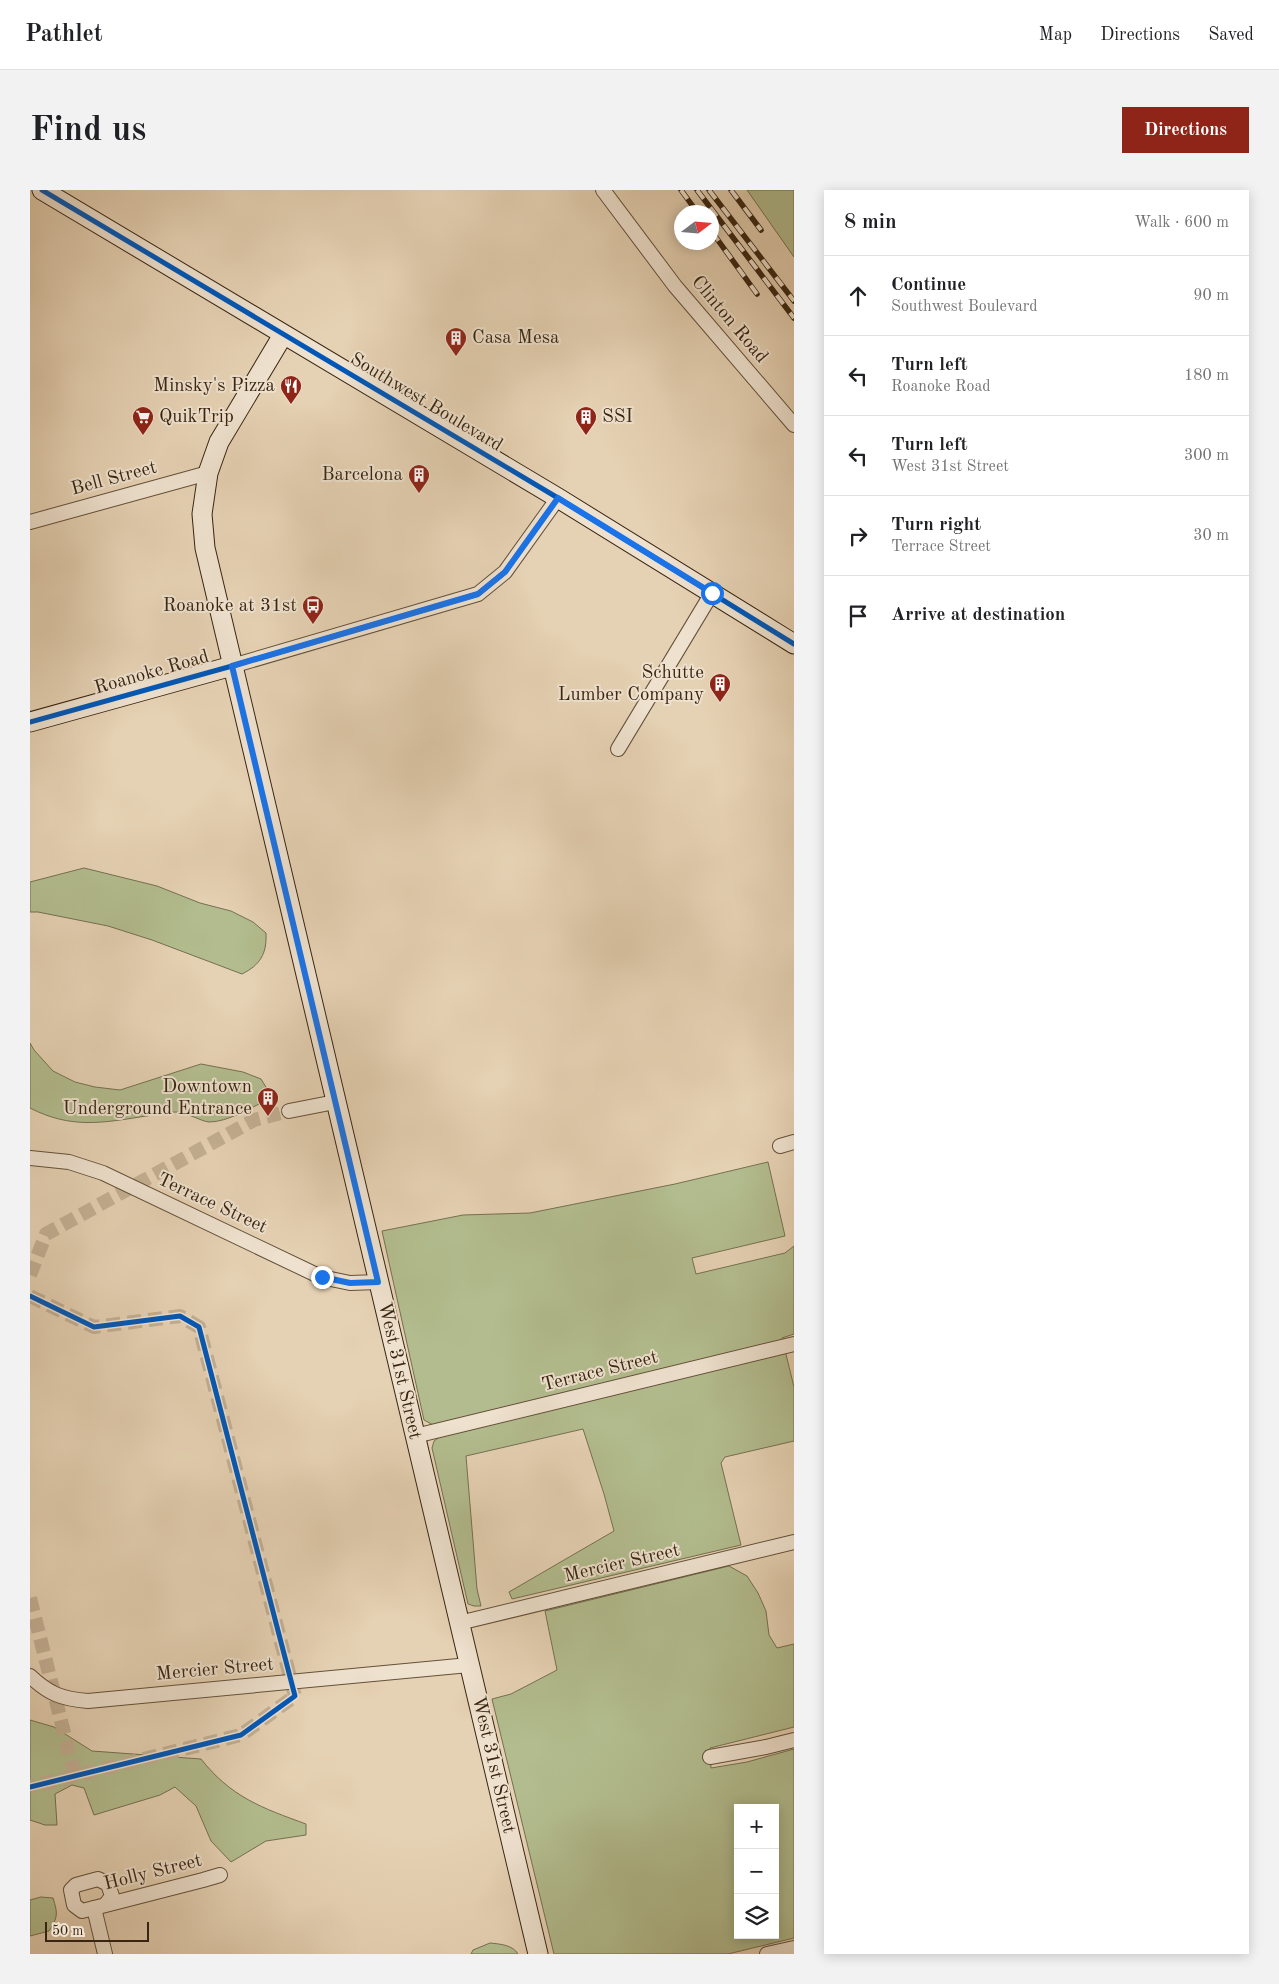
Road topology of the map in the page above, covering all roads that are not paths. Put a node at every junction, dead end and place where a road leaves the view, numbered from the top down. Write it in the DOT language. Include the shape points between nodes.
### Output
graph roads {
  1 [pos="42,190"];
  2 [pos="603,190"];
  3 [pos="283,335"];
  4 [pos="794,425"];
  5 [pos="208,473"];
  6 [pos="558,498"];
  7 [pos="30,522"];
  8 [pos="712,593"];
  9 [pos="794,644"];
  10 [pos="232,666"];
  11 [pos="30,722"];
  12 [pos="618,749"];
  13 [pos="335,1102"];
  14 [pos="289,1111"];
  15 [pos="794,1142"];
  16 [pos="780,1146"];
  17 [pos="30,1158"];
  18 [pos="378,1282"];
  19 [pos="794,1344"];
  20 [pos="415,1436"];
  21 [pos="794,1542"];
  22 [pos="459,1623"];
  23 [pos="469,1665"];
  24 [pos="30,1676"];
  25 [pos="794,1740"];
  26 [pos="710,1757"];
  27 [pos="220,1875"];
  28 [pos="794,1948"];
  29 [pos="105,1954"];
  30 [pos="538,1954"];
  31 [pos="767,1954"];
  1 -- 3 [label="main road, Southwest Boulevard"];
  2 -- 4 [label="street, Clinton Road" via="675,286"];
  3 -- 5 [label="main road, West 31st Street" via="219,442"];
  3 -- 6 [label="main road, Southwest Boulevard"];
  5 -- 7 [label="street, Bell Street"];
  5 -- 10 [label="main road, West 31st Street" via="202,514 205,548"];
  6 -- 8 [label="main road, Southwest Boulevard"];
  6 -- 10 [label="street, Roanoke Road" via="505,572 478,594"];
  8 -- 9 [label="main road, Southwest Boulevard"];
  8 -- 12 [label="street"];
  10 -- 11 [label="main road, Roanoke Road"];
  10 -- 13 [label="main road, West 31st Street"];
  13 -- 14 [label="street"];
  13 -- 18 [label="main road, West 31st Street"];
  15 -- 16 [label="street"];
  17 -- 18 [label="street, Terrace Street" via="69,1162 103,1173 322,1277 350,1283"];
  18 -- 20 [label="main road, West 31st Street"];
  19 -- 20 [label="street, Terrace Street"];
  20 -- 22 [label="main road, West 31st Street"];
  21 -- 22 [label="street, Mercier Street"];
  22 -- 23 [label="main road, West 31st Street"];
  23 -- 24 [label="street, Mercier Street" via="88,1701 65,1699"];
  23 -- 30 [label="main road, West 31st Street"];
  25 -- 26 [label="street"];
  27 -- 29 [label="street, Holly Street" via="100,1906"];
  28 -- 31 [label="street"];
}
